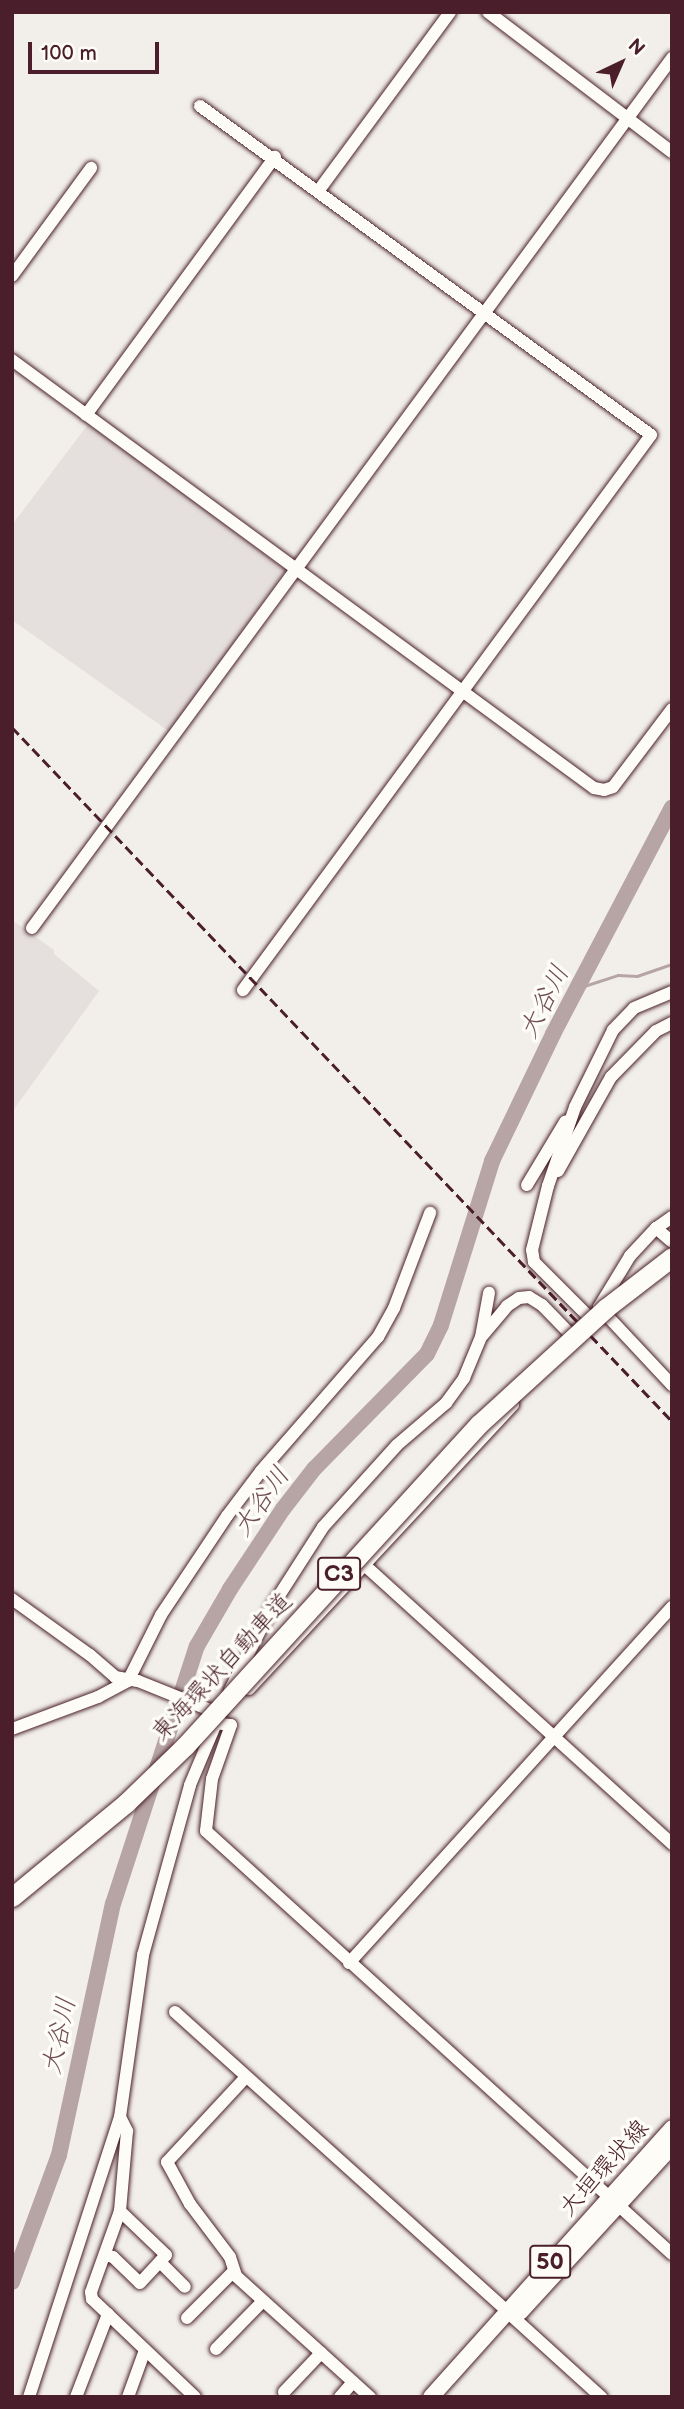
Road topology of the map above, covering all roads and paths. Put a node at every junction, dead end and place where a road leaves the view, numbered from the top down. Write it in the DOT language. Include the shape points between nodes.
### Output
graph roads {
  1 [pos="450,12"];
  2 [pos="488,12"];
  3 [pos="672,58"];
  4 [pos="200,106"];
  5 [pos="628,118"];
  6 [pos="672,152"];
  7 [pos="275,157"];
  8 [pos="91,168"];
  9 [pos="319,190"];
  10 [pos="12,276"];
  11 [pos="485,312"];
  12 [pos="12,360"];
  13 [pos="86,415"];
  14 [pos="295,569"];
  15 [pos="461,691"];
  16 [pos="672,709"];
  17 [pos="32,928"];
  18 [pos="243,990"];
  19 [pos="672,992"];
  20 [pos="670,1026"];
  21 [pos="575,1107"];
  22 [pos="527,1185"];
  23 [pos="548,1185"];
  24 [pos="430,1213"];
  25 [pos="672,1217"];
  26 [pos="656,1228"];
  27 [pos="672,1242"];
  28 [pos="672,1256"];
  29 [pos="489,1293"];
  30 [pos="599,1307"];
  31 [pos="589,1317"];
  32 [pos="572,1336"];
  33 [pos="481,1337"];
  34 [pos="672,1385"];
  35 [pos="351,1552"];
  36 [pos="365,1565"];
  37 [pos="12,1599"];
  38 [pos="672,1607"];
  39 [pos="133,1681"];
  40 [pos="217,1714"];
  41 [pos="12,1729"];
  42 [pos="553,1738"];
  43 [pos="672,1844"];
  44 [pos="12,1897"];
  45 [pos="349,1963"];
  46 [pos="176,2012"];
  47 [pos="246,2077"];
  48 [pos="120,2117"];
  49 [pos="672,2128"];
  50 [pos="672,2146"];
  51 [pos="614,2201"];
  52 [pos="120,2211"];
  53 [pos="672,2254"];
  54 [pos="106,2255"];
  55 [pos="160,2262"];
  56 [pos="234,2271"];
  57 [pos="185,2287"];
  58 [pos="263,2301"];
  59 [pos="108,2314"];
  60 [pos="510,2315"];
  61 [pos="187,2318"];
  62 [pos="216,2349"];
  63 [pos="145,2350"];
  64 [pos="321,2353"];
  65 [pos="353,2382"];
  66 [pos="183,2392"];
  67 [pos="284,2392"];
  68 [pos="29,2397"];
  69 [pos="76,2397"];
  70 [pos="128,2397"];
  71 [pos="195,2397"];
  72 [pos="340,2397"];
  73 [pos="370,2397"];
  74 [pos="431,2397"];
  75 [pos="444,2397"];
  76 [pos="601,2397"];
  1 -- 9 [label="street"];
  2 -- 5 [label="street"];
  3 -- 5 [label="street"];
  4 -- 7 [label="street"];
  5 -- 6 [label="street"];
  5 -- 11 [label="street"];
  7 -- 9 [label="street"];
  7 -- 13 [label="street"];
  8 -- 10 [label="street"];
  9 -- 11 [label="street"];
  11 -- 14 [label="street"];
  11 -- 15 [label="street" via="651,435"];
  12 -- 13 [label="street"];
  13 -- 14 [label="street"];
  14 -- 15 [label="street"];
  14 -- 17 [label="street"];
  15 -- 16 [label="street" via="594,788 604,790 613,787"];
  15 -- 18 [label="street"];
  19 -- 21 [label="street" via="634,1008 613,1030"];
  20 -- 23 [label="street" via="611,1077"];
  21 -- 22 [label="street"];
  21 -- 23 [label="street"];
  23 -- 31 [label="street" via="532,1250 534,1262"];
  24 -- 39 [label="street" via="394,1308 378,1337 227,1516 161,1615"];
  25 -- 26 [label="street"];
  26 -- 27 [label="street"];
  26 -- 30 [label="street" via="630,1256"];
  28 -- 44 [label="highway, 東海環状自動車道 / C3, bridge" via="606,1308 479,1424 185,1746 108,1818"];
  29 -- 33 [label="street"];
  30 -- 31 [label="street"];
  30 -- 34 [label="street"];
  31 -- 32 [label="street"];
  32 -- 33 [label="street" via="529,1297 507,1306"];
  32 -- 36 [label="street" via="561,1356 466,1452"];
  33 -- 40 [label="street" via="464,1378 446,1403 397,1445 323,1527 297,1564"];
  35 -- 36 [label="street"];
  36 -- 40 [label="street" via="260,1678"];
  36 -- 42 [label="street"];
  37 -- 39 [label="street" via="115,1677"];
  38 -- 42 [label="street"];
  39 -- 40 [label="street"];
  39 -- 41 [label="street"];
  40 -- 45 [label="street" via="230,1726 212,1779 206,1831"];
  40 -- 48 [label="street" via="177,1824 143,1955"];
  42 -- 43 [label="street"];
  42 -- 45 [label="street"];
  45 -- 51 [label="street"];
  46 -- 47 [label="street"];
  47 -- 56 [label="street" via="167,2162 190,2204 230,2257"];
  47 -- 60 [label="street"];
  48 -- 52 [label="street" via="127,2131"];
  48 -- 68 [label="street"];
  49 -- 51 [label="main road, 大垣環状線 / 50"];
  50 -- 51 [label="main road, 大垣環状線 / 50"];
  51 -- 53 [label="street"];
  51 -- 60 [label="main road, 大垣環状線 / 50"];
  52 -- 54 [label="street"];
  52 -- 55 [label="street" via="166,2255"];
  54 -- 55 [label="street" via="140,2283"];
  54 -- 59 [label="street" via="91,2292"];
  55 -- 57 [label="street"];
  56 -- 58 [label="street"];
  56 -- 61 [label="street"];
  58 -- 62 [label="street"];
  58 -- 64 [label="street"];
  59 -- 63 [label="street"];
  59 -- 69 [label="street"];
  60 -- 74 [label="main road, 大垣環状線 / 50"];
  60 -- 75 [label="main road, 大垣環状線 / 50"];
  60 -- 76 [label="street"];
  63 -- 66 [label="street"];
  63 -- 70 [label="street"];
  64 -- 65 [label="street"];
  64 -- 67 [label="street"];
  65 -- 72 [label="street"];
  65 -- 73 [label="street"];
  66 -- 71 [label="street"];
}
